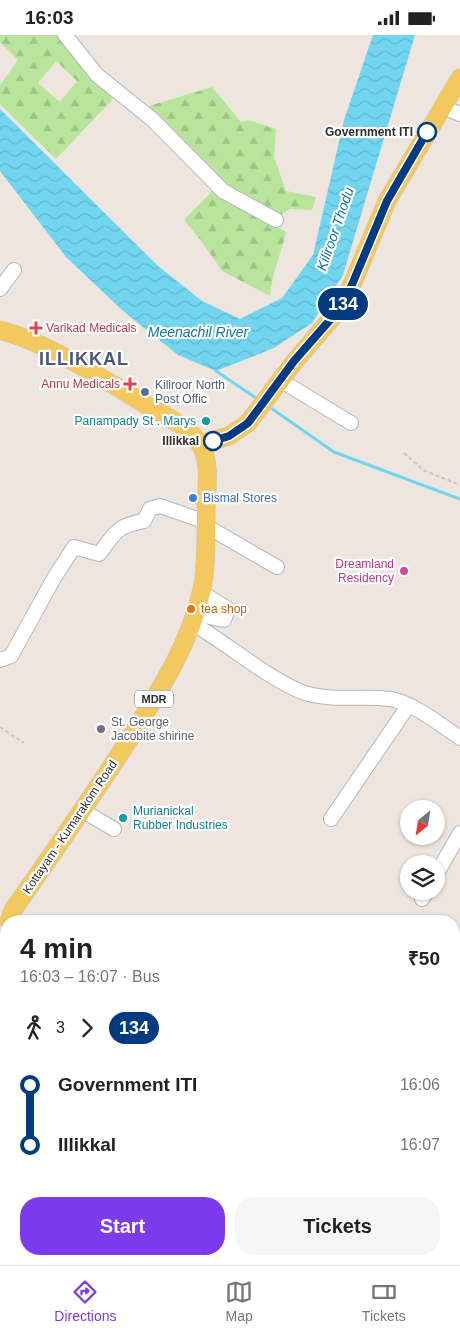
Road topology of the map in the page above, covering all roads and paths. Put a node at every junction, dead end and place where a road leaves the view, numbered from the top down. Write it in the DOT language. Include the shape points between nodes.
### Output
graph roads {
  1 [pos="65,35"];
  2 [pos="460,78"];
  3 [pos="443,107"];
  4 [pos="460,114"];
  5 [pos="276,220"];
  6 [pos="14,270"];
  7 [pos="0,289"];
  8 [pos="0,330"];
  9 [pos="280,380"];
  10 [pos="351,423"];
  11 [pos="200,444"];
  12 [pos="404,453"];
  13 [pos="460,485"];
  14 [pos="206,524"];
  15 [pos="277,567"];
  16 [pos="202,592"];
  17 [pos="193,618"];
  18 [pos="0,660"];
  19 [pos="408,706"];
  20 [pos="0,727"];
  21 [pos="460,738"];
  22 [pos="24,743"];
  23 [pos="83,811"];
  24 [pos="331,819"];
  25 [pos="114,829"];
  26 [pos="460,833"];
  27 [pos="445,859"];
  28 [pos="11,915"];
  1 -- 5 [label="street" via="97,75 152,120 223,191"];
  2 -- 3 [label="main road"];
  3 -- 4 [label="street"];
  3 -- 9 [label="main road" via="387,201 344,303"];
  6 -- 7 [label="street"];
  8 -- 11 [label="main road" via="111,383 189,431"];
  9 -- 10 [label="street"];
  9 -- 11 [label="main road" via="248,423 229,436"];
  11 -- 14 [label="main road, Kottayam - Kumarakom Road / MDR" via="205,456"];
  12 -- 13 [label="path" via="423,471"];
  14 -- 15 [label="street"];
  14 -- 16 [label="main road, Kottayam - Kumarakom Road / MDR"];
  14 -- 18 [label="street" via="160,506 150,509 144,521 122,527 112,534 99,554 74,547 11,657"];
  16 -- 17 [label="main road, Kottayam - Kumarakom Road / MDR"];
  16 -- 17 [label="street" via="228,609 224,620"];
  17 -- 19 [label="street" via="275,678 303,692 389,699"];
  17 -- 23 [label="main road, Kottayam - Kumarakom Road / MDR" via="189,634 166,679"];
  19 -- 21 [label="street"];
  19 -- 24 [label="street"];
  20 -- 22 [label="path"];
  23 -- 25 [label="street"];
  23 -- 28 [label="main road, Kottayam - Kumarakom Road / MDR"];
  26 -- 27 [label="street"];
}
